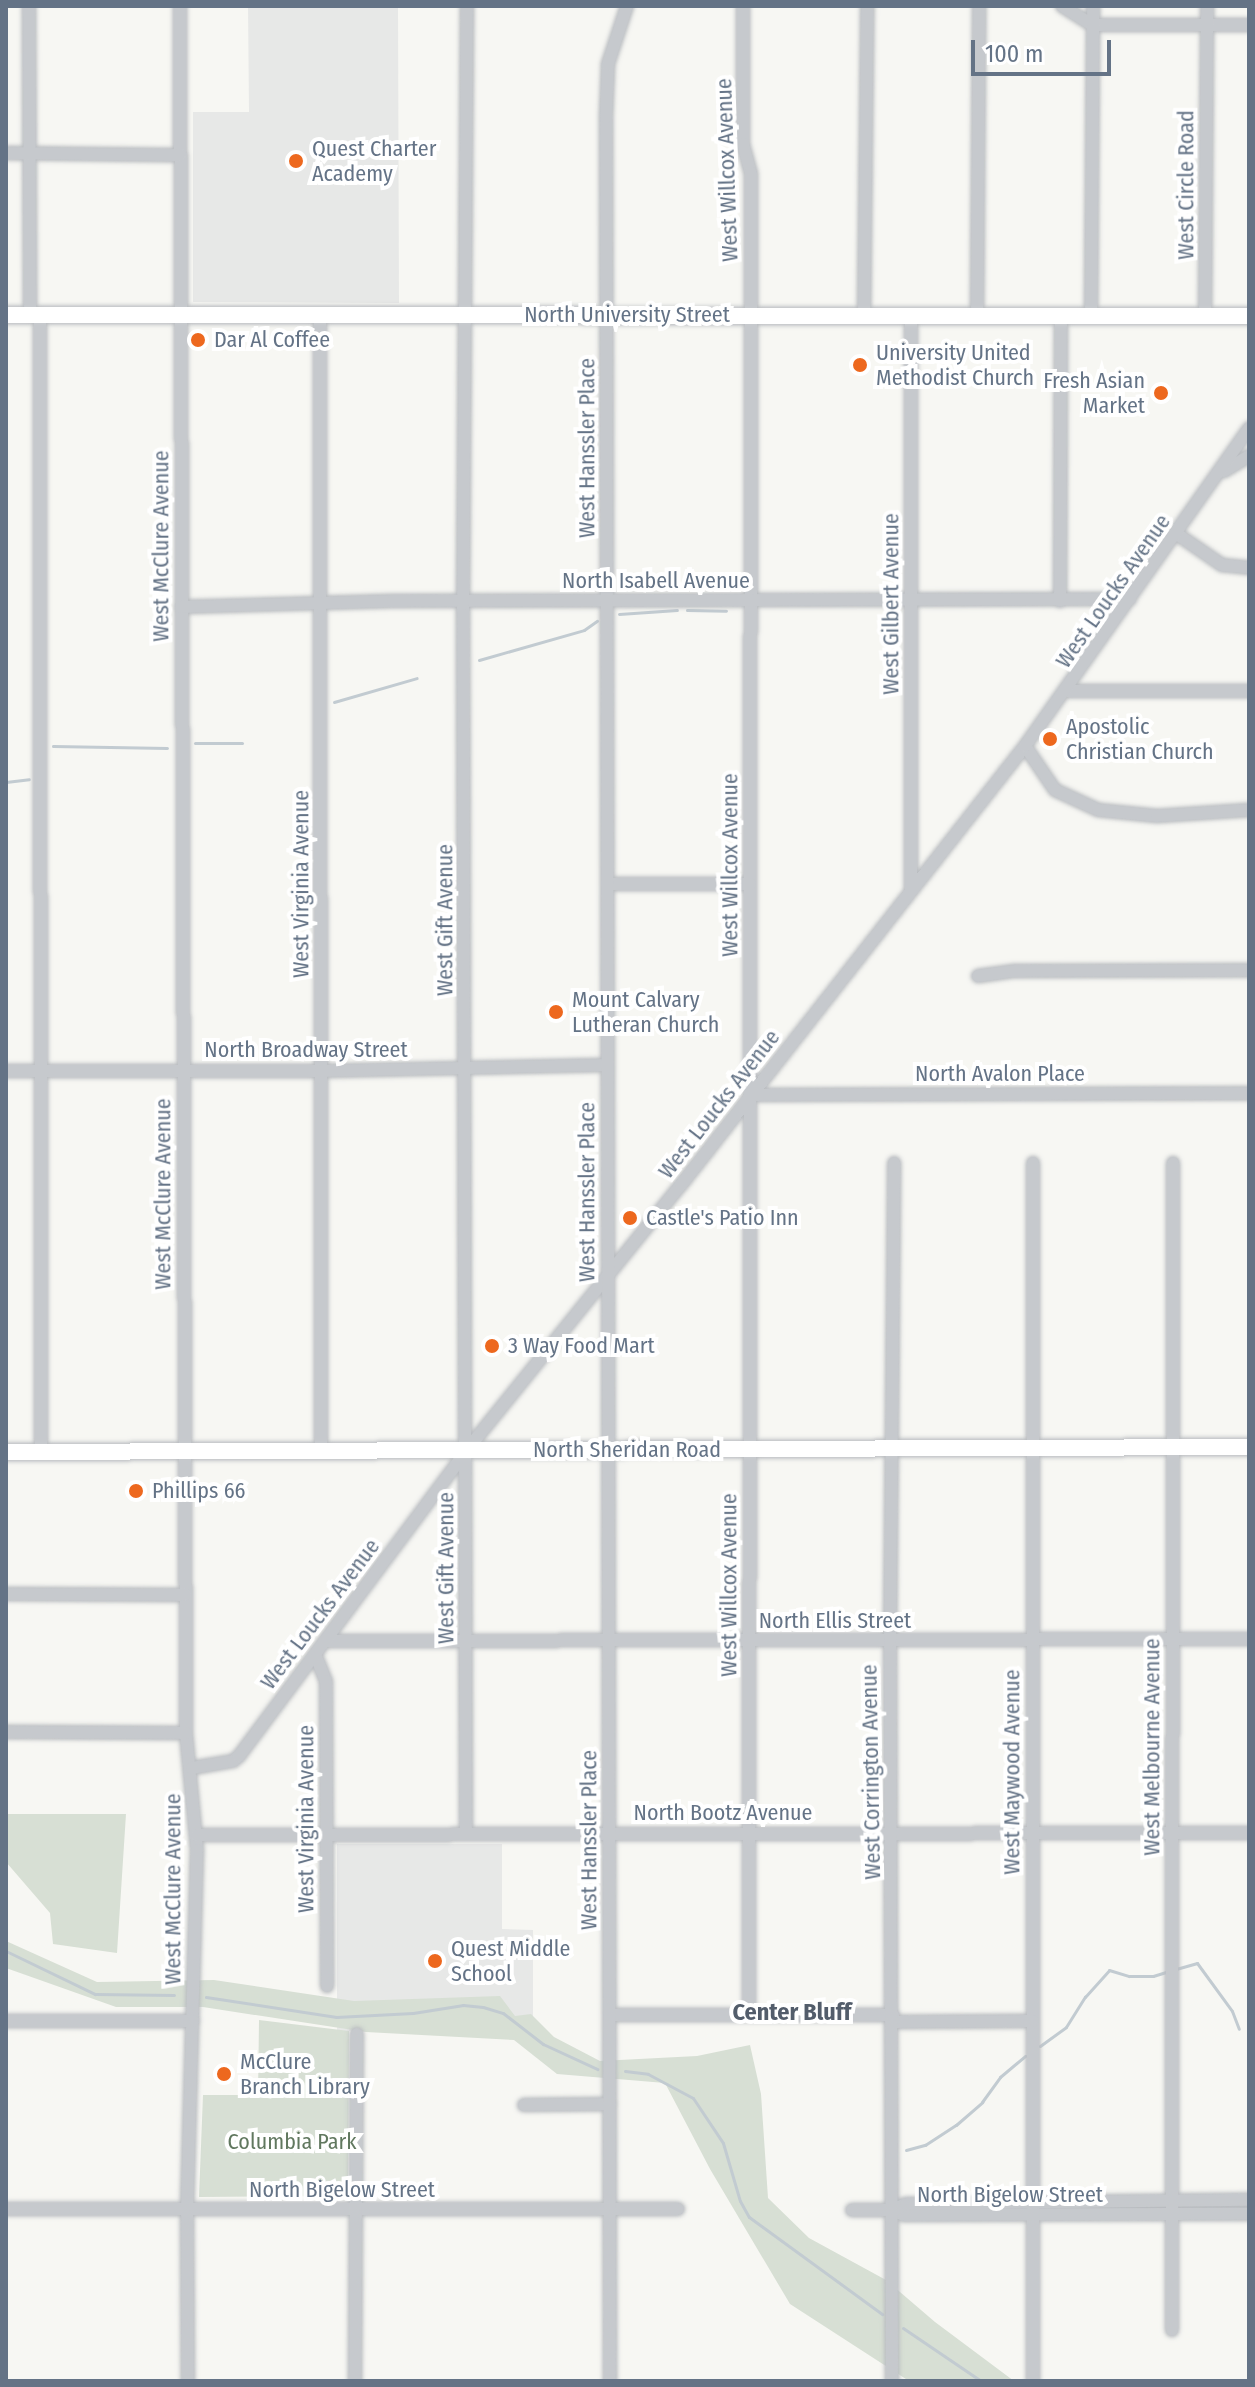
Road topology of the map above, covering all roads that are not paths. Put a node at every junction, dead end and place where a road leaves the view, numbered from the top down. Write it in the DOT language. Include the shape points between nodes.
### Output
graph roads {
  1 [pos="29,6"];
  2 [pos="180,6"];
  3 [pos="467,6"];
  4 [pos="627,6"];
  5 [pos="743,6"];
  6 [pos="867,6"];
  7 [pos="979,6"];
  8 [pos="1062,6"];
  9 [pos="1093,6"];
  10 [pos="1207,6"];
  11 [pos="1093,25"];
  12 [pos="1207,25"];
  13 [pos="1249,25"];
  14 [pos="6,153"];
  15 [pos="29,153"];
  16 [pos="180,155"];
  17 [pos="466,314"];
  18 [pos="607,314"];
  19 [pos="6,315"];
  20 [pos="35,315"];
  21 [pos="750,315"];
  22 [pos="181,316"];
  23 [pos="1205,316"];
  24 [pos="1249,316"];
  25 [pos="320,317"];
  26 [pos="911,317"];
  27 [pos="977,317"];
  28 [pos="1091,317"];
  29 [pos="864,318"];
  30 [pos="1061,318"];
  31 [pos="1249,428"];
  32 [pos="1249,456"];
  33 [pos="1220,474"];
  34 [pos="1177,534"];
  35 [pos="1249,568"];
  36 [pos="1130,599"];
  37 [pos="607,600"];
  38 [pos="749,600"];
  39 [pos="911,600"];
  40 [pos="1060,601"];
  41 [pos="320,603"];
  42 [pos="463,604"];
  43 [pos="181,607"];
  44 [pos="1067,691"];
  45 [pos="1249,691"];
  46 [pos="1025,746"];
  47 [pos="1249,810"];
  48 [pos="608,884"];
  49 [pos="750,884"];
  50 [pos="911,890"];
  51 [pos="1249,970"];
  52 [pos="978,976"];
  53 [pos="606,1065"];
  54 [pos="466,1067"];
  55 [pos="6,1071"];
  56 [pos="40,1071"];
  57 [pos="183,1071"];
  58 [pos="321,1071"];
  59 [pos="1249,1093"];
  60 [pos="752,1095"];
  61 [pos="894,1163"];
  62 [pos="1033,1163"];
  63 [pos="1173,1163"];
  64 [pos="608,1275"];
  65 [pos="467,1416"];
  66 [pos="486,1426"];
  67 [pos="1249,1447"];
  68 [pos="1031,1448"];
  69 [pos="1171,1448"];
  70 [pos="748,1450"];
  71 [pos="890,1450"];
  72 [pos="321,1451"];
  73 [pos="466,1451"];
  74 [pos="607,1451"];
  75 [pos="6,1452"];
  76 [pos="41,1452"];
  77 [pos="184,1453"];
  78 [pos="448,1475"];
  79 [pos="466,1488"];
  80 [pos="6,1594"];
  81 [pos="185,1595"];
  82 [pos="1172,1639"];
  83 [pos="1249,1639"];
  84 [pos="1032,1640"];
  85 [pos="325,1641"];
  86 [pos="607,1641"];
  87 [pos="749,1641"];
  88 [pos="890,1641"];
  89 [pos="465,1642"];
  90 [pos="315,1654"];
  91 [pos="6,1732"];
  92 [pos="186,1733"];
  93 [pos="192,1768"];
  94 [pos="892,1832"];
  95 [pos="609,1833"];
  96 [pos="749,1833"];
  97 [pos="1033,1833"];
  98 [pos="1172,1833"];
  99 [pos="1249,1833"];
  100 [pos="466,1834"];
  101 [pos="197,1835"];
  102 [pos="326,1835"];
  103 [pos="327,1986"];
  104 [pos="749,2013"];
  105 [pos="610,2015"];
  106 [pos="893,2019"];
  107 [pos="6,2021"];
  108 [pos="193,2021"];
  109 [pos="1033,2021"];
  110 [pos="357,2034"];
  111 [pos="610,2104"];
  112 [pos="524,2105"];
  113 [pos="1249,2200"];
  114 [pos="1173,2208"];
  115 [pos="6,2209"];
  116 [pos="357,2209"];
  117 [pos="678,2209"];
  118 [pos="1033,2209"];
  119 [pos="187,2210"];
  120 [pos="610,2210"];
  121 [pos="852,2210"];
  122 [pos="892,2210"];
  123 [pos="1249,2214"];
  124 [pos="1172,2330"];
  125 [pos="188,2381"];
  126 [pos="355,2381"];
  127 [pos="610,2381"];
  128 [pos="892,2381"];
  129 [pos="1033,2381"];
  1 -- 15 [label="street"];
  2 -- 16 [label="street, West McClure Avenue"];
  3 -- 17 [label="street, West Gift Avenue"];
  4 -- 18 [label="street, West Hanssler Place" via="608,64"];
  5 -- 21 [label="street, West Willcox Avenue" via="743,144 751,173"];
  6 -- 29 [label="street"];
  7 -- 27 [label="street"];
  8 -- 11 [label="street"];
  9 -- 11 [label="street"];
  10 -- 12 [label="street, West Circle Road"];
  11 -- 12 [label="street"];
  11 -- 28 [label="street"];
  12 -- 13 [label="street"];
  12 -- 23 [label="street, West Circle Road"];
  14 -- 15 [label="street"];
  15 -- 16 [label="street"];
  15 -- 20 [label="street"];
  16 -- 22 [label="street, West McClure Avenue"];
  17 -- 18 [label="main road, North University Street"];
  17 -- 25 [label="main road, North University Street"];
  17 -- 42 [label="street, West Gift Avenue"];
  18 -- 21 [label="main road, North University Street"];
  18 -- 37 [label="street, West Hanssler Place"];
  19 -- 20 [label="main road, North University Street"];
  20 -- 22 [label="main road, North University Street"];
  20 -- 56 [label="street"];
  21 -- 29 [label="main road, North University Street"];
  21 -- 38 [label="street, West Willcox Avenue"];
  22 -- 25 [label="main road, North University Street"];
  22 -- 43 [label="street, West McClure Avenue"];
  23 -- 24 [label="main road, North University Street"];
  23 -- 28 [label="main road, North University Street"];
  25 -- 41 [label="street, West Virginia Avenue"];
  26 -- 27 [label="main road, North University Street"];
  26 -- 29 [label="main road, North University Street"];
  26 -- 39 [label="street, West Gilbert Avenue"];
  27 -- 30 [label="main road, North University Street"];
  28 -- 30 [label="main road, North University Street"];
  30 -- 40 [label="street"];
  31 -- 33 [label="street, West Loucks Avenue"];
  32 -- 33 [label="street"];
  33 -- 34 [label="street, West Loucks Avenue"];
  34 -- 35 [label="street" via="1222,565"];
  34 -- 36 [label="street, West Loucks Avenue"];
  36 -- 40 [label="street, North Isabell Avenue"];
  36 -- 44 [label="street, West Loucks Avenue"];
  37 -- 38 [label="street, North Isabell Avenue"];
  37 -- 42 [label="street, North Isabell Avenue"];
  37 -- 48 [label="street, West Hanssler Place"];
  38 -- 39 [label="street, North Isabell Avenue"];
  38 -- 49 [label="street, West Willcox Avenue"];
  39 -- 40 [label="street, North Isabell Avenue"];
  39 -- 50 [label="street, West Gilbert Avenue"];
  41 -- 42 [label="street, North Isabell Avenue"];
  41 -- 43 [label="street, North Isabell Avenue"];
  41 -- 58 [label="street, West Virginia Avenue"];
  42 -- 54 [label="street, West Gift Avenue"];
  43 -- 57 [label="street, West McClure Avenue"];
  44 -- 45 [label="street"];
  44 -- 46 [label="street, West Loucks Avenue"];
  46 -- 47 [label="street" via="1055,790 1098,810 1157,816"];
  46 -- 50 [label="street, West Loucks Avenue"];
  48 -- 49 [label="street"];
  48 -- 53 [label="street, West Hanssler Place"];
  49 -- 60 [label="street, West Willcox Avenue"];
  50 -- 60 [label="street, West Loucks Avenue"];
  51 -- 52 [label="street" via="1031,970"];
  53 -- 54 [label="street, North Broadway Street"];
  53 -- 64 [label="street, West Hanssler Place"];
  54 -- 58 [label="street, North Broadway Street"];
  54 -- 65 [label="street, West Gift Avenue"];
  55 -- 56 [label="street, North Broadway Street"];
  56 -- 57 [label="street, North Broadway Street"];
  56 -- 76 [label="street"];
  57 -- 58 [label="street, North Broadway Street"];
  57 -- 77 [label="street, West McClure Avenue"];
  58 -- 72 [label="street, West Virginia Avenue"];
  59 -- 60 [label="street, North Avalon Place"];
  60 -- 64 [label="street, West Loucks Avenue"];
  60 -- 70 [label="street, West Willcox Avenue"];
  61 -- 71 [label="street, West Corrington Avenue"];
  62 -- 68 [label="street, West Maywood Avenue"];
  63 -- 69 [label="street, West Melbourne Avenue"];
  64 -- 66 [label="street, West Loucks Avenue"];
  64 -- 74 [label="street, West Hanssler Place"];
  65 -- 66 [label="street"];
  65 -- 73 [label="street, West Gift Avenue"];
  66 -- 73 [label="street, West Loucks Avenue"];
  67 -- 69 [label="main road, North Sheridan Road"];
  68 -- 69 [label="main road, North Sheridan Road"];
  68 -- 71 [label="main road, North Sheridan Road"];
  68 -- 84 [label="street, West Maywood Avenue"];
  69 -- 82 [label="street, West Melbourne Avenue"];
  70 -- 71 [label="main road, North Sheridan Road"];
  70 -- 74 [label="main road, North Sheridan Road"];
  70 -- 87 [label="street, West Willcox Avenue"];
  71 -- 88 [label="street, West Corrington Avenue"];
  72 -- 73 [label="main road, North Sheridan Road"];
  72 -- 77 [label="main road, North Sheridan Road"];
  73 -- 74 [label="main road, North Sheridan Road"];
  73 -- 78 [label="street, West Loucks Avenue"];
  73 -- 79 [label="street, West Gift Avenue"];
  74 -- 86 [label="street, West Hanssler Place"];
  75 -- 76 [label="main road, North Sheridan Road"];
  76 -- 77 [label="main road, North Sheridan Road"];
  77 -- 81 [label="street, West McClure Avenue"];
  78 -- 79 [label="street"];
  78 -- 85 [label="street, West Loucks Avenue"];
  79 -- 89 [label="street, West Gift Avenue"];
  80 -- 81 [label="street"];
  81 -- 92 [label="street, West McClure Avenue"];
  82 -- 83 [label="street, North Ellis Street"];
  82 -- 84 [label="street, North Ellis Street"];
  82 -- 98 [label="street, West Melbourne Avenue"];
  84 -- 88 [label="street, North Ellis Street"];
  84 -- 97 [label="street, West Maywood Avenue"];
  85 -- 89 [label="street, North Ellis Street"];
  85 -- 90 [label="street, West Loucks Avenue"];
  86 -- 87 [label="street, North Ellis Street"];
  86 -- 89 [label="street, North Ellis Street"];
  86 -- 95 [label="street, West Hanssler Place"];
  87 -- 88 [label="street, North Ellis Street"];
  87 -- 96 [label="street, West Willcox Avenue"];
  88 -- 94 [label="street, West Corrington Avenue"];
  89 -- 100 [label="street, West Gift Avenue"];
  90 -- 93 [label="street, West Loucks Avenue" via="233,1761"];
  90 -- 102 [label="street, West Virginia Avenue" via="326,1681"];
  91 -- 92 [label="street"];
  92 -- 93 [label="street, West McClure Avenue"];
  93 -- 101 [label="street, West McClure Avenue"];
  94 -- 96 [label="street, North Bootz Avenue"];
  94 -- 97 [label="street, North Bootz Avenue"];
  94 -- 106 [label="street, West Corrington Avenue"];
  95 -- 96 [label="street, North Bootz Avenue"];
  95 -- 100 [label="street, North Bootz Avenue"];
  95 -- 105 [label="street, West Hanssler Place"];
  96 -- 104 [label="street, West Willcox Avenue"];
  97 -- 98 [label="street, North Bootz Avenue"];
  97 -- 109 [label="street, West Maywood Avenue"];
  98 -- 99 [label="street, North Bootz Avenue"];
  98 -- 114 [label="street, West Melbourne Avenue"];
  100 -- 102 [label="street, North Bootz Avenue"];
  101 -- 102 [label="street, North Bootz Avenue"];
  101 -- 108 [label="street, West McClure Avenue"];
  102 -- 103 [label="street, West Virginia Avenue"];
  104 -- 105 [label="street"];
  104 -- 106 [label="street"];
  105 -- 111 [label="street, West Hanssler Place"];
  106 -- 109 [label="street"];
  106 -- 122 [label="street, West Corrington Avenue"];
  107 -- 108 [label="street"];
  108 -- 119 [label="street, West McClure Avenue"];
  109 -- 118 [label="street, West Maywood Avenue"];
  110 -- 116 [label="street"];
  111 -- 112 [label="street"];
  111 -- 120 [label="street, West Hanssler Place"];
  113 -- 114 [label="street, North Bigelow Street"];
  114 -- 118 [label="street, North Bigelow Street"];
  114 -- 123 [label="street, North Bigelow Street"];
  114 -- 124 [label="street, West Melbourne Avenue"];
  115 -- 119 [label="street, North Bigelow Street"];
  116 -- 119 [label="street, North Bigelow Street"];
  116 -- 120 [label="street, North Bigelow Street"];
  116 -- 126 [label="street"];
  117 -- 120 [label="street, North Bigelow Street"];
  118 -- 122 [label="street, North Bigelow Street" via="904,2215"];
  118 -- 129 [label="street, West Maywood Avenue"];
  119 -- 125 [label="street, West McClure Avenue"];
  120 -- 127 [label="street, West Hanssler Place"];
  121 -- 122 [label="street, North Bigelow Street"];
  122 -- 128 [label="street, West Corrington Avenue"];
}
